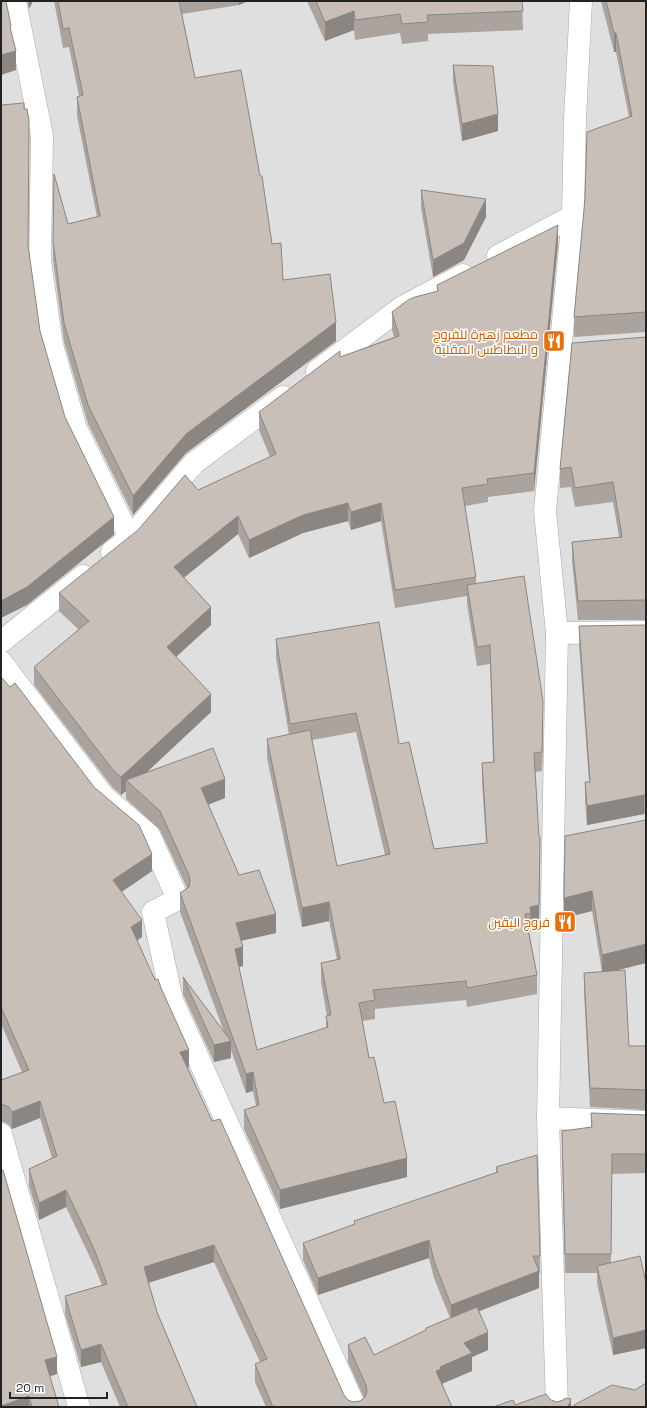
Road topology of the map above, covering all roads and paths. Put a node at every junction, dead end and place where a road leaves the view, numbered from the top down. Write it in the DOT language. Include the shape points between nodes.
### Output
graph roads {
  1 [pos="15,1"];
  2 [pos="581,1"];
  3 [pos="573,216"];
  4 [pos="584,348"];
  5 [pos="560,350"];
  6 [pos="130,538"];
  7 [pos="646,632"];
  8 [pos="557,633"];
  9 [pos="1,642"];
  10 [pos="1,662"];
  11 [pos="548,1118"];
  12 [pos="646,1122"];
  13 [pos="1,1134"];
  14 [pos="79,1407"];
  15 [pos="356,1407"];
  16 [pos="557,1407"];
  1 -- 6 [label="street" via="42,136 40,260 52,345 76,429"];
  2 -- 3 [label="street"];
  3 -- 5 [label="street"];
  3 -- 6 [label="street" via="401,308 194,463"];
  4 -- 5 [label="street"];
  5 -- 8 [label="street" via="545,511"];
  6 -- 9 [label="street"];
  7 -- 8 [label="street"];
  8 -- 11 [label="street" via="562,844"];
  10 -- 15 [label="street" via="104,797 149,835 178,899 153,912 172,1000"];
  11 -- 12 [label="street"];
  11 -- 16 [label="street"];
  13 -- 14 [label="street"];
}
